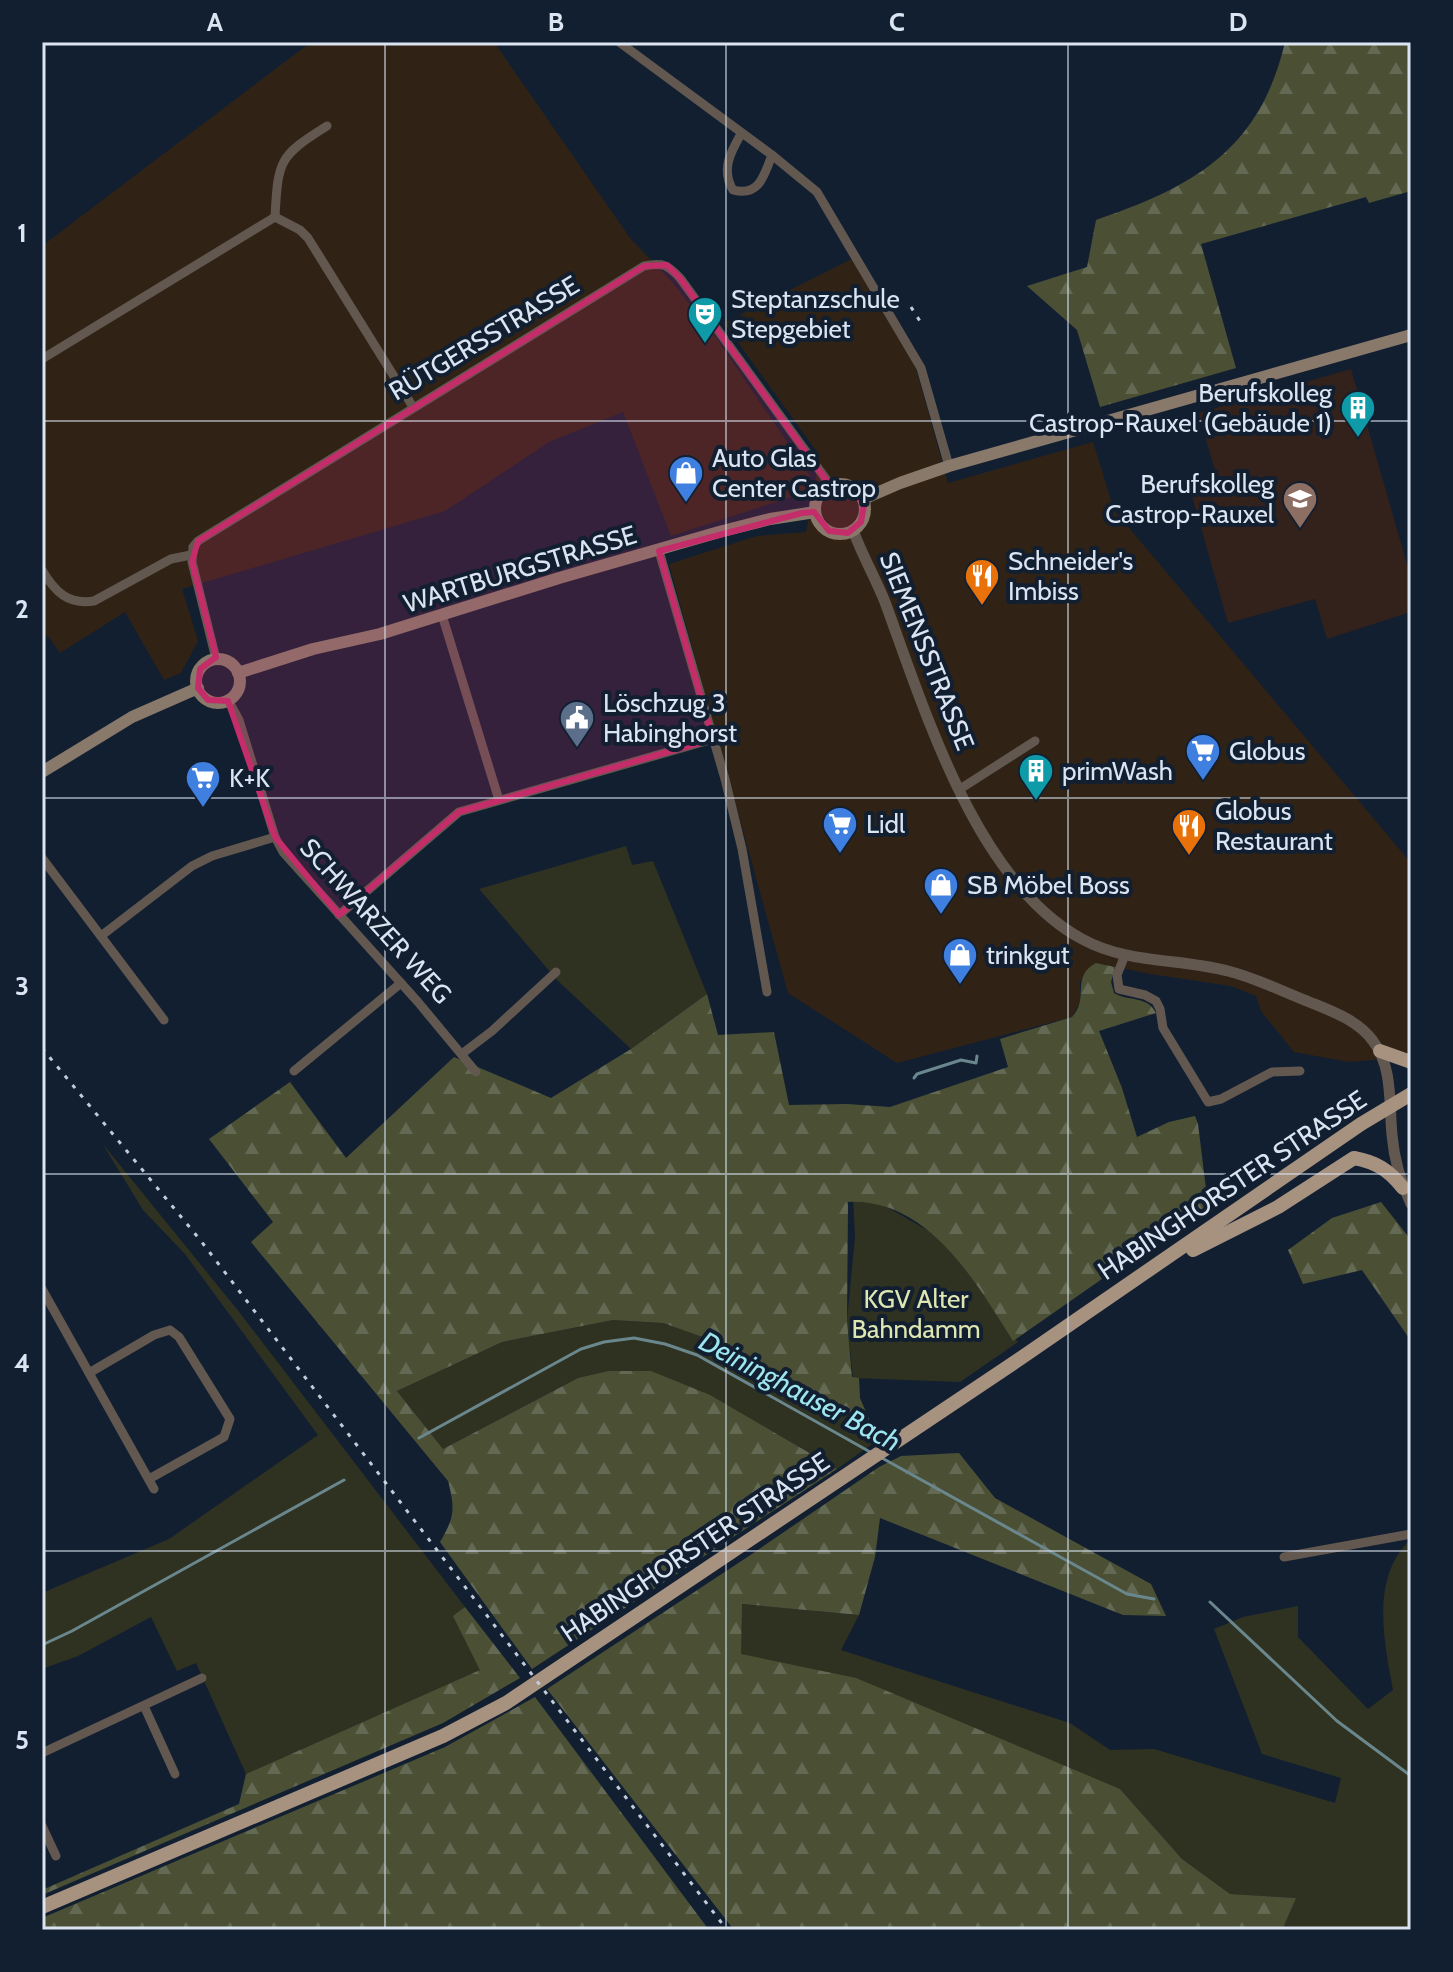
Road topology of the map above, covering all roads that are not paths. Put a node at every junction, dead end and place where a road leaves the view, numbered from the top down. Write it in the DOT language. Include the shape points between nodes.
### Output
graph roads {
  1 [pos="619,42"];
  2 [pos="327,126"];
  3 [pos="741,134"];
  4 [pos="772,155"];
  5 [pos="275,217"];
  6 [pos="1411,335"];
  7 [pos="42,359"];
  8 [pos="413,407"];
  9 [pos="949,466"];
  10 [pos="831,486"];
  11 [pos="863,499"];
  12 [pos="815,512"];
  13 [pos="853,530"];
  14 [pos="659,551"];
  15 [pos="191,555"];
  16 [pos="42,570"];
  17 [pos="46,586"];
  18 [pos="442,615"];
  19 [pos="216,659"];
  20 [pos="238,673"];
  21 [pos="198,688"];
  22 [pos="228,700"];
  23 [pos="713,739"];
  24 [pos="1035,741"];
  25 [pos="42,772"];
  26 [pos="960,789"];
  27 [pos="499,800"];
  28 [pos="275,837"];
  29 [pos="42,858"];
  30 [pos="339,915"];
  31 [pos="101,936"];
  32 [pos="1125,955"];
  33 [pos="556,972"];
  34 [pos="401,983"];
  35 [pos="767,992"];
  36 [pos="164,1020"];
  37 [pos="1380,1051"];
  38 [pos="463,1053"];
  39 [pos="1411,1062"];
  40 [pos="294,1071"];
  41 [pos="1300,1071"];
  42 [pos="476,1072"];
  43 [pos="1411,1094"];
  44 [pos="1390,1107"];
  45 [pos="1403,1188"];
  46 [pos="1411,1204"];
  47 [pos="1146,1274"];
  48 [pos="42,1289"];
  49 [pos="89,1373"];
  50 [pos="1411,1534"];
  51 [pos="1284,1557"];
  52 [pos="202,1678"];
  53 [pos="144,1706"];
  54 [pos="42,1753"];
  55 [pos="175,1774"];
  56 [pos="42,1826"];
  57 [pos="56,1856"];
  58 [pos="42,1907"];
  1 -- 3 [label="street"];
  2 -- 5 [label="street" via="286,155 277,179"];
  3 -- 4 [label="street"];
  3 -- 4 [label="street" via="727,163 726,179 733,190 755,189"];
  4 -- 9 [label="street" via="817,192 887,307 921,368"];
  5 -- 7 [label="street"];
  5 -- 8 [label="street" via="308,238"];
  6 -- 9 [label="main road"];
  8 -- 10 [label="street, RÜTGERSSTRASSE" via="644,266 667,265"];
  8 -- 15 [label="street, RÜTGERSSTRASSE" via="198,541"];
  9 -- 11 [label="main road"];
  10 -- 11 [label="main road" via="849,486"];
  10 -- 12 [label="main road" via="819,496"];
  11 -- 13 [label="main road" via="864,516"];
  12 -- 13 [label="main road" via="829,531"];
  12 -- 14 [label="main road, WARTBURGSTRASSE" via="770,519"];
  13 -- 26 [label="street, SIEMENSSTRASSE"];
  14 -- 18 [label="main road, WARTBURGSTRASSE"];
  14 -- 23 [label="street"];
  15 -- 17 [label="street" via="171,559 94,601 71,601"];
  15 -- 19 [label="street"];
  16 -- 17 [label="street"];
  18 -- 20 [label="main road, WARTBURGSTRASSE"];
  18 -- 27 [label="street"];
  19 -- 20 [label="main road" via="230,662"];
  19 -- 21 [label="main road" via="200,669"];
  20 -- 22 [label="main road" via="238,690"];
  21 -- 22 [label="main road" via="208,700"];
  21 -- 25 [label="main road" via="132,717"];
  22 -- 28 [label="street, SCHWARZER WEG"];
  23 -- 27 [label="street"];
  23 -- 35 [label="street" via="742,849"];
  24 -- 26 [label="street, SIEMENSSTRASSE"];
  26 -- 32 [label="street, SIEMENSSTRASSE" via="1023,892 1082,940"];
  27 -- 30 [label="street" via="448,819"];
  28 -- 30 [label="street, SCHWARZER WEG"];
  28 -- 31 [label="street" via="192,866"];
  29 -- 31 [label="street"];
  30 -- 34 [label="street, SCHWARZER WEG"];
  31 -- 36 [label="street"];
  32 -- 37 [label="street, SIEMENSSTRASSE" via="1248,977 1346,1019"];
  32 -- 41 [label="street" via="1117,975 1119,989 1156,1001 1163,1028 1208,1102 1272,1072"];
  33 -- 38 [label="street"];
  34 -- 38 [label="street, SCHWARZER WEG"];
  34 -- 40 [label="street"];
  37 -- 39 [label="main road"];
  37 -- 44 [label="street"];
  38 -- 42 [label="street, SCHWARZER WEG"];
  43 -- 44 [label="main road, HABINGHORSTER STRASSE"];
  44 -- 45 [label="street"];
  44 -- 47 [label="main road, HABINGHORSTER STRASSE"];
  45 -- 46 [label="street"];
  45 -- 47 [label="main road" via="1389,1170 1354,1158 1278,1207"];
  47 -- 58 [label="main road, HABINGHORSTER STRASSE" via="506,1703 443,1736"];
  48 -- 49 [label="street"];
  49 -- 49 [label="street" via="151,1484 224,1437 230,1419 170,1330"];
  50 -- 51 [label="street"];
  52 -- 53 [label="street"];
  53 -- 54 [label="street"];
  53 -- 55 [label="street"];
  56 -- 57 [label="street"];
}
